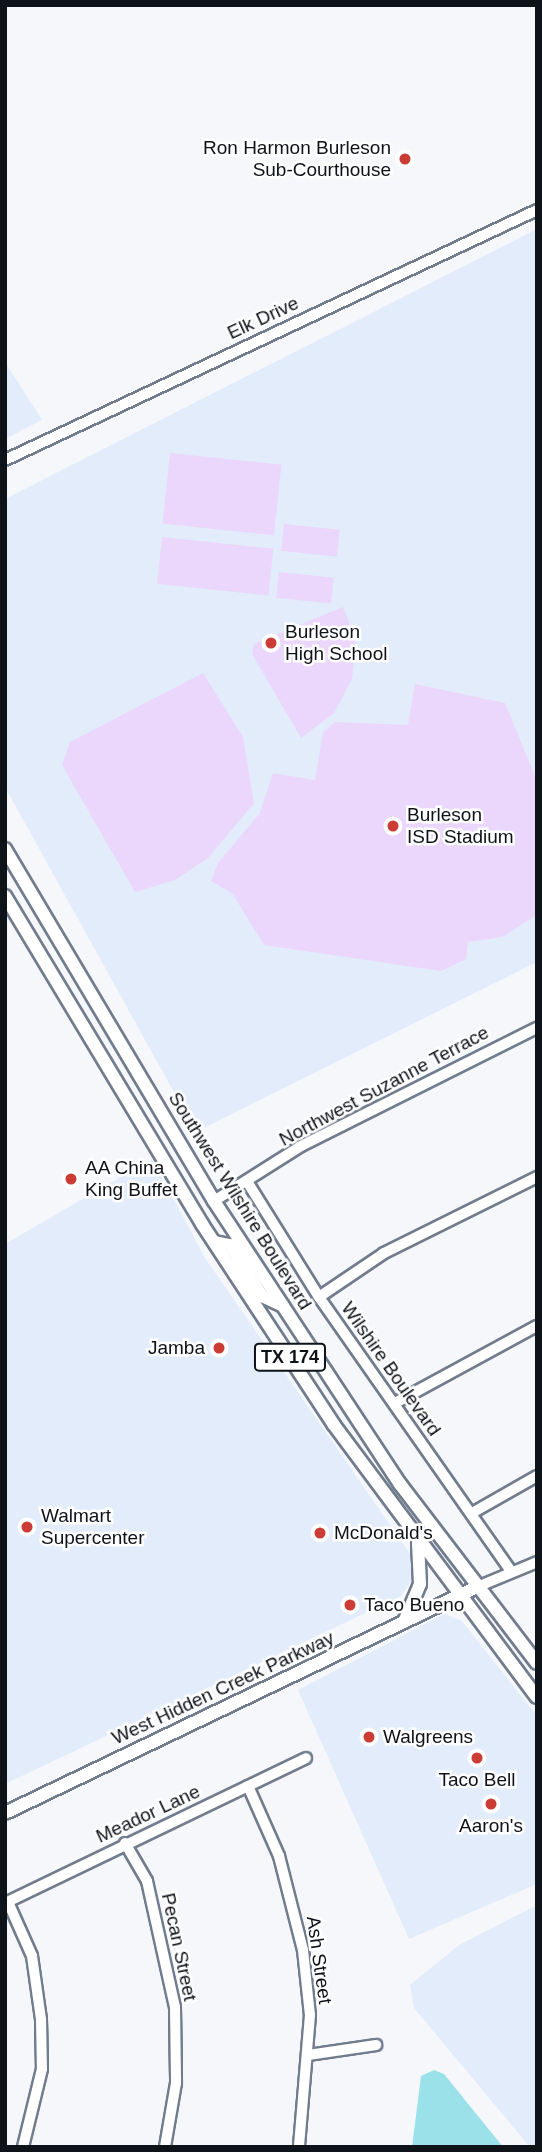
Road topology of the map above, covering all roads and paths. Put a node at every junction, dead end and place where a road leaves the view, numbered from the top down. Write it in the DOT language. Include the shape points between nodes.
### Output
graph roads {
  1 [pos="537,210"];
  2 [pos="5,460"];
  3 [pos="5,849"];
  4 [pos="5,896"];
  5 [pos="537,1028"];
  6 [pos="118,1042"];
  7 [pos="99,1054"];
  8 [pos="537,1177"];
  9 [pos="248,1183"];
  10 [pos="214,1200"];
  11 [pos="214,1242"];
  12 [pos="319,1297"];
  13 [pos="283,1306"];
  14 [pos="537,1326"];
  15 [pos="396,1403"];
  16 [pos="537,1476"];
  17 [pos="472,1513"];
  18 [pos="417,1540"];
  19 [pos="537,1562"];
  20 [pos="511,1572"];
  21 [pos="477,1587"];
  22 [pos="458,1596"];
  23 [pos="404,1622"];
  24 [pos="537,1663"];
  25 [pos="537,1697"];
  26 [pos="306,1758"];
  27 [pos="248,1786"];
  28 [pos="5,1813"];
  29 [pos="125,1843"];
  30 [pos="7,1903"];
  31 [pos="376,2045"];
  32 [pos="308,2055"];
  33 [pos="23,2147"];
  34 [pos="165,2147"];
  35 [pos="299,2147"];
  1 -- 2 [label="street, Elk Drive"];
  3 -- 6 [label="main road, Southwest Wilshire Boulevard / TX 174"];
  4 -- 7 [label="main road, TX 174"];
  5 -- 9 [label="street, Northwest Suzanne Terrace" via="301,1146"];
  6 -- 7 [label="main road"];
  6 -- 10 [label="main road, Southwest Wilshire Boulevard / TX 174"];
  7 -- 11 [label="main road, TX 174"];
  8 -- 12 [label="street" via="384,1253"];
  9 -- 10 [label="street, Northwest Suzanne Terrace"];
  9 -- 12 [label="street, Wilshire Boulevard"];
  10 -- 13 [label="main road, Southwest Wilshire Boulevard / TX 174"];
  11 -- 13 [label="main road" via="230,1245 262,1296"];
  11 -- 18 [label="main road, TX 174"];
  12 -- 15 [label="street, Wilshire Boulevard"];
  13 -- 21 [label="main road, Southwest Wilshire Boulevard / TX 174"];
  14 -- 15 [label="street"];
  15 -- 17 [label="street, Wilshire Boulevard"];
  16 -- 17 [label="street"];
  17 -- 20 [label="street, Wilshire Boulevard"];
  18 -- 22 [label="main road, TX 174"];
  18 -- 23 [label="main road" via="420,1584"];
  19 -- 20 [label="street"];
  20 -- 21 [label="street"];
  21 -- 22 [label="main road, West Hidden Creek Parkway"];
  21 -- 24 [label="main road, Southwest Wilshire Boulevard / TX 174"];
  22 -- 23 [label="main road, West Hidden Creek Parkway"];
  22 -- 25 [label="main road, TX 174"];
  23 -- 28 [label="main road, West Hidden Creek Parkway"];
  26 -- 27 [label="street, Meador Lane"];
  27 -- 29 [label="street, Meador Lane"];
  27 -- 32 [label="street, Ash Street" via="262,1808 292,1902 310,2015"];
  29 -- 30 [label="street, Meador Lane"];
  29 -- 34 [label="street, Pecan Street" via="147,1881 175,2007 176,2083"];
  30 -- 33 [label="street" via="32,1956 41,2019 42,2069"];
  31 -- 32 [label="street"];
  32 -- 35 [label="street, Ash Street"];
}
